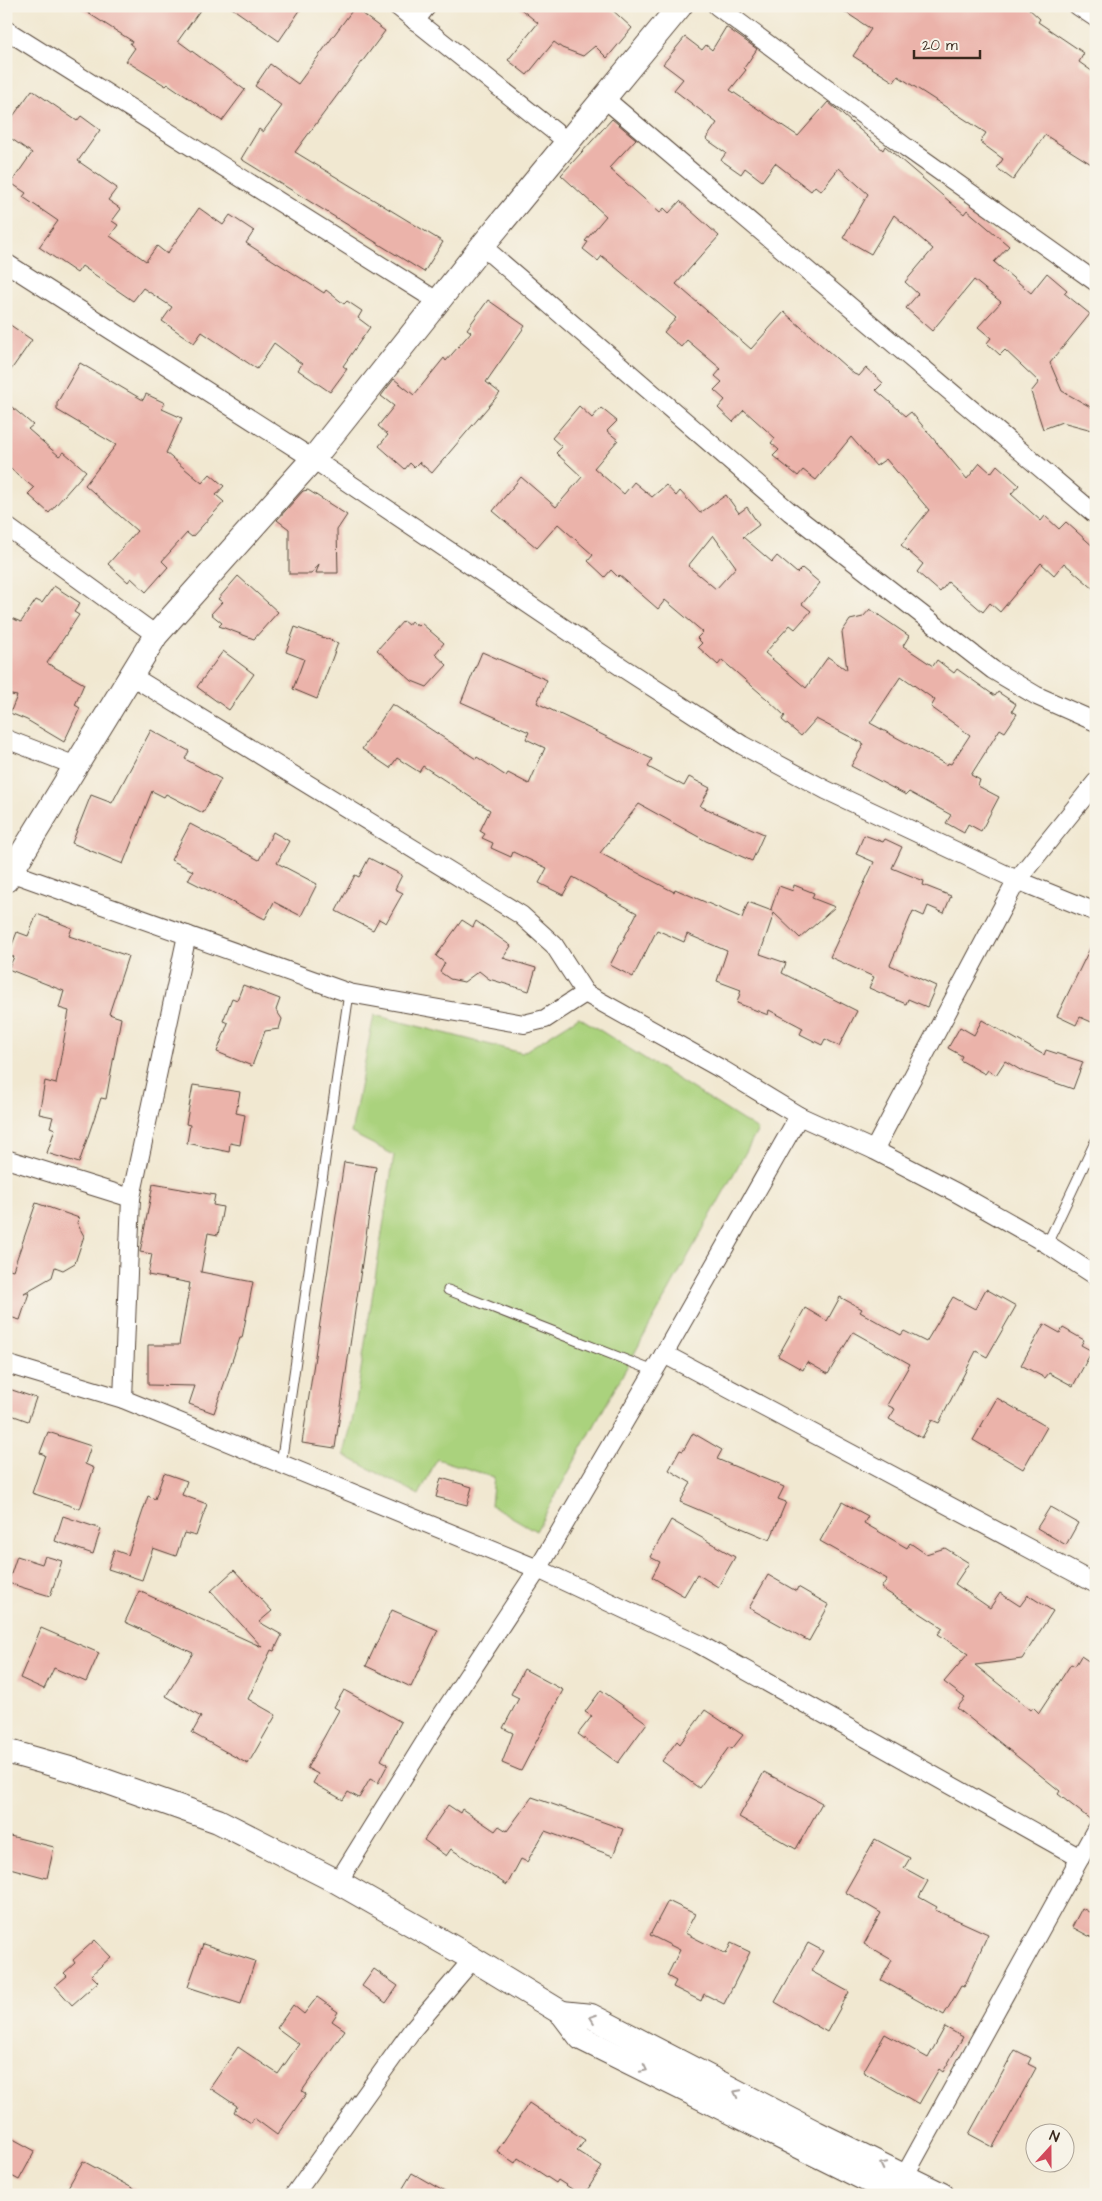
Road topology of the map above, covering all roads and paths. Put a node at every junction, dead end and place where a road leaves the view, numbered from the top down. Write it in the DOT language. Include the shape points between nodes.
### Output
graph roads {
  1 [pos="397,6"];
  2 [pos="427,6"];
  3 [pos="680,6"];
  4 [pos="717,6"];
  5 [pos="1078,6"];
  6 [pos="1096,18"];
  7 [pos="415,20"];
  8 [pos="6,30"];
  9 [pos="604,98"];
  10 [pos="568,143"];
  11 [pos="482,246"];
  12 [pos="6,263"];
  13 [pos="1096,282"];
  14 [pos="438,301"];
  15 [pos="313,459"];
  16 [pos="1096,515"];
  17 [pos="6,526"];
  18 [pos="156,635"];
  19 [pos="130,675"];
  20 [pos="1096,722"];
  21 [pos="6,740"];
  22 [pos="76,766"];
  23 [pos="1096,782"];
  24 [pos="8,876"];
  25 [pos="1017,880"];
  26 [pos="1096,912"];
  27 [pos="187,935"];
  28 [pos="349,993"];
  29 [pos="585,993"];
  30 [pos="799,1116"];
  31 [pos="1096,1142"];
  32 [pos="874,1150"];
  33 [pos="6,1159"];
  34 [pos="131,1198"];
  35 [pos="1047,1244"];
  36 [pos="1096,1276"];
  37 [pos="448,1290"];
  38 [pos="664,1354"];
  39 [pos="6,1364"];
  40 [pos="654,1371"];
  41 [pos="123,1399"];
  42 [pos="281,1464"];
  43 [pos="538,1569"];
  44 [pos="1096,1584"];
  45 [pos="6,1751"];
  46 [pos="1096,1829"];
  47 [pos="1080,1858"];
  48 [pos="338,1882"];
  49 [pos="473,1959"];
  50 [pos="899,2188"];
  51 [pos="294,2195"];
  52 [pos="942,2195"];
  1 -- 7 [label="street"];
  2 -- 7 [label="street"];
  3 -- 9 [label="street"];
  4 -- 13 [label="street" via="906,148"];
  5 -- 6 [label="street"];
  7 -- 10 [label="street"];
  8 -- 14 [label="street"];
  9 -- 10 [label="street"];
  9 -- 16 [label="street"];
  10 -- 11 [label="street"];
  11 -- 14 [label="street"];
  11 -- 20 [label="street" via="821,537 994,670 1037,696"];
  12 -- 15 [label="street"];
  14 -- 15 [label="street"];
  15 -- 18 [label="street"];
  15 -- 25 [label="street" via="742,745 826,790"];
  17 -- 18 [label="street"];
  18 -- 19 [label="street"];
  19 -- 22 [label="street"];
  19 -- 29 [label="street" via="521,915 554,945"];
  21 -- 22 [label="street"];
  22 -- 24 [label="street"];
  23 -- 25 [label="street"];
  24 -- 27 [label="street"];
  25 -- 26 [label="street"];
  25 -- 32 [label="street"];
  27 -- 28 [label="street"];
  27 -- 34 [label="street"];
  28 -- 29 [label="street" via="524,1024 545,1018"];
  28 -- 42 [label="lane"];
  29 -- 30 [label="street"];
  30 -- 32 [label="street"];
  30 -- 38 [label="street"];
  31 -- 35 [label="lane"];
  32 -- 35 [label="street"];
  33 -- 34 [label="street"];
  34 -- 41 [label="street"];
  35 -- 36 [label="street"];
  37 -- 40 [label="lane"];
  38 -- 40 [label="street"];
  38 -- 44 [label="street"];
  39 -- 41 [label="street"];
  40 -- 43 [label="street"];
  41 -- 42 [label="street"];
  42 -- 43 [label="street"];
  43 -- 47 [label="street" via="699,1644"];
  43 -- 48 [label="street"];
  45 -- 48 [label="street" via="77,1771 218,1821"];
  46 -- 47 [label="street"];
  47 -- 50 [label="street"];
  48 -- 49 [label="street"];
  49 -- 50 [label="street" via="562,2013 581,2038 688,2079"];
  49 -- 51 [label="street" via="413,2028"];
  50 -- 52 [label="street"];
}
